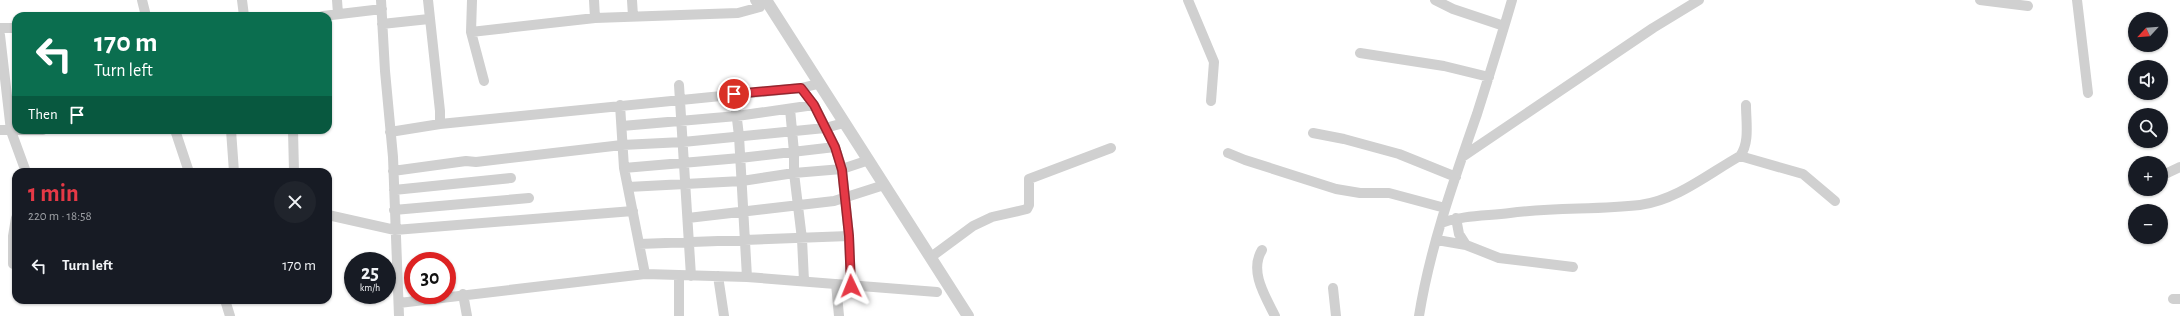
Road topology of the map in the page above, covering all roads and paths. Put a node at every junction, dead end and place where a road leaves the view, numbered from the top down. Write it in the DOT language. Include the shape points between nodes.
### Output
graph roads {
  1 [pos="142,0"];
  2 [pos="242,0"];
  3 [pos="337,0"];
  4 [pos="428,0"];
  5 [pos="472,0"];
  6 [pos="594,0"];
  7 [pos="632,0"];
  8 [pos="755,0"];
  9 [pos="766,0"];
  10 [pos="1188,0"];
  11 [pos="1435,0"];
  12 [pos="1512,0"];
  13 [pos="1699,0"];
  14 [pos="1980,0"];
  15 [pos="2077,0"];
  16 [pos="381,4"];
  17 [pos="2028,6"];
  18 [pos="145,12"];
  19 [pos="244,12"];
  20 [pos="338,14"];
  21 [pos="332,15"];
  22 [pos="633,16"];
  23 [pos="595,18"];
  24 [pos="429,19"];
  25 [pos="382,24"];
  26 [pos="1504,26"];
  27 [pos="0,28"];
  28 [pos="12,28"];
  29 [pos="471,32"];
  30 [pos="0,34"];
  31 [pos="1360,54"];
  32 [pos="1489,78"];
  33 [pos="484,81"];
  34 [pos="818,84"];
  35 [pos="679,85"];
  36 [pos="801,88"];
  37 [pos="2088,93"];
  38 [pos="734,94"];
  39 [pos="680,100"];
  40 [pos="1211,101"];
  41 [pos="620,105"];
  42 [pos="814,105"];
  43 [pos="1746,105"];
  44 [pos="790,109"];
  45 [pos="736,116"];
  46 [pos="681,120"];
  47 [pos="844,123"];
  48 [pos="440,124"];
  49 [pos="622,126"];
  50 [pos="825,128"];
  51 [pos="0,130"];
  52 [pos="12,131"];
  53 [pos="792,131"];
  54 [pos="390,132"];
  55 [pos="1313,133"];
  56 [pos="13,134"];
  57 [pos="176,134"];
  58 [pos="231,134"];
  59 [pos="293,134"];
  60 [pos="739,136"];
  61 [pos="683,142"];
  62 [pos="622,145"];
  63 [pos="835,147"];
  64 [pos="1111,148"];
  65 [pos="794,152"];
  66 [pos="1228,153"];
  67 [pos="1740,156"];
  68 [pos="1462,157"];
  69 [pos="740,158"];
  70 [pos="869,160"];
  71 [pos="684,162"];
  72 [pos="2180,166"];
  73 [pos="25,168"];
  74 [pos="188,168"];
  75 [pos="234,168"];
  76 [pos="294,168"];
  77 [pos="624,168"];
  78 [pos="842,170"];
  79 [pos="393,171"];
  80 [pos="2168,172"];
  81 [pos="794,173"];
  82 [pos="1456,177"];
  83 [pos="511,178"];
  84 [pos="742,181"];
  85 [pos="684,185"];
  86 [pos="884,185"];
  87 [pos="628,188"];
  88 [pos="394,190"];
  89 [pos="529,198"];
  90 [pos="844,199"];
  91 [pos="1835,201"];
  92 [pos="798,206"];
  93 [pos="1445,208"];
  94 [pos="394,210"];
  95 [pos="633,211"];
  96 [pos="744,212"];
  97 [pos="332,216"];
  98 [pos="688,218"];
  99 [pos="1456,218"];
  100 [pos="1441,223"];
  101 [pos="396,230"];
  102 [pos="849,236"];
  103 [pos="802,239"];
  104 [pos="747,240"];
  105 [pos="1437,240"];
  106 [pos="689,243"];
  107 [pos="639,244"];
  108 [pos="1466,245"];
  109 [pos="1262,250"];
  110 [pos="930,257"];
  111 [pos="1574,267"];
  112 [pos="645,274"];
  113 [pos="679,275"];
  114 [pos="690,276"];
  115 [pos="718,276"];
  116 [pos="747,277"];
  117 [pos="804,281"];
  118 [pos="836,284"];
  119 [pos="851,286"];
  120 [pos="1333,288"];
  121 [pos="936,292"];
  122 [pos="463,294"];
  123 [pos="399,303"];
  124 [pos="226,304"];
  125 [pos="1421,315"];
  126 [pos="230,316"];
  127 [pos="399,316"];
  128 [pos="467,316"];
  129 [pos="679,316"];
  130 [pos="724,316"];
  131 [pos="839,316"];
  132 [pos="968,316"];
  133 [pos="1275,316"];
  134 [pos="1336,316"];
  1 -- 18 [label="street"];
  2 -- 19 [label="street"];
  3 -- 20 [label="street"];
  4 -- 24 [label="street"];
  5 -- 29 [label="street"];
  6 -- 23 [label="street"];
  7 -- 22 [label="street"];
  8 -- 22 [label="street" via="760,7 738,13"];
  9 -- 34 [label="street"];
  10 -- 40 [label="street" via="1214,62"];
  11 -- 26 [label="street"];
  12 -- 26 [label="street"];
  13 -- 68 [label="street" via="1646,32"];
  14 -- 17 [label="street"];
  15 -- 37 [label="street"];
  16 -- 20 [label="street"];
  16 -- 25 [label="street"];
  20 -- 21 [label="street"];
  22 -- 23 [label="street"];
  23 -- 29 [label="street"];
  24 -- 25 [label="street"];
  24 -- 48 [label="street"];
  25 -- 54 [label="street"];
  26 -- 32 [label="street"];
  27 -- 28 [label="street"];
  29 -- 33 [label="street"];
  30 -- 52 [label="street"];
  31 -- 32 [label="street" via="1444,66"];
  32 -- 68 [label="street"];
  34 -- 36 [label="street"];
  34 -- 47 [label="street"];
  35 -- 39 [label="street"];
  36 -- 38 [label="street"];
  36 -- 42 [label="street"];
  38 -- 39 [label="street"];
  38 -- 45 [label="street"];
  39 -- 41 [label="street"];
  39 -- 46 [label="street"];
  41 -- 48 [label="street"];
  41 -- 49 [label="street"];
  42 -- 44 [label="street"];
  42 -- 50 [label="street"];
  43 -- 67 [label="street" via="1745,150"];
  44 -- 45 [label="street"];
  44 -- 53 [label="street"];
  45 -- 46 [label="street"];
  45 -- 60 [label="street"];
  46 -- 49 [label="street"];
  46 -- 61 [label="street"];
  47 -- 50 [label="street"];
  47 -- 70 [label="street"];
  48 -- 54 [label="street"];
  49 -- 62 [label="street"];
  50 -- 53 [label="street"];
  50 -- 63 [label="street"];
  51 -- 52 [label="street"];
  53 -- 60 [label="street"];
  53 -- 65 [label="street"];
  54 -- 79 [label="street"];
  55 -- 82 [label="street" via="1399,154"];
  56 -- 73 [label="street"];
  57 -- 74 [label="street"];
  58 -- 75 [label="street"];
  59 -- 76 [label="street"];
  60 -- 61 [label="street"];
  60 -- 69 [label="street"];
  61 -- 62 [label="street"];
  61 -- 71 [label="street"];
  62 -- 77 [label="street"];
  62 -- 79 [label="street"];
  63 -- 65 [label="street"];
  63 -- 78 [label="street"];
  64 -- 110 [label="street" via="1029,179 1027,210 992,217 974,226"];
  65 -- 69 [label="street"];
  65 -- 81 [label="street"];
  66 -- 93 [label="street" via="1336,189 1389,193"];
  67 -- 91 [label="street" via="1803,174"];
  67 -- 99 [label="street" via="1682,191 1662,200 1640,205 1530,209"];
  68 -- 82 [label="street"];
  69 -- 71 [label="street"];
  69 -- 84 [label="street"];
  70 -- 78 [label="street"];
  70 -- 86 [label="street"];
  71 -- 77 [label="street"];
  71 -- 85 [label="street"];
  72 -- 80 [label="street"];
  77 -- 87 [label="street"];
  78 -- 81 [label="street"];
  78 -- 90 [label="street"];
  79 -- 88 [label="street"];
  81 -- 84 [label="street"];
  81 -- 92 [label="street"];
  82 -- 93 [label="street"];
  83 -- 88 [label="street"];
  84 -- 85 [label="street"];
  84 -- 96 [label="street"];
  85 -- 87 [label="street"];
  85 -- 98 [label="street"];
  86 -- 90 [label="street"];
  86 -- 110 [label="street"];
  87 -- 95 [label="street"];
  88 -- 94 [label="street"];
  89 -- 94 [label="street"];
  90 -- 92 [label="street"];
  90 -- 102 [label="street"];
  92 -- 96 [label="street"];
  92 -- 103 [label="street"];
  93 -- 100 [label="street"];
  94 -- 101 [label="street"];
  95 -- 101 [label="street"];
  95 -- 107 [label="street"];
  96 -- 98 [label="street"];
  96 -- 104 [label="street"];
  97 -- 101 [label="street"];
  98 -- 106 [label="street"];
  99 -- 100 [label="street"];
  99 -- 108 [label="street" via="1459,234"];
  100 -- 105 [label="street"];
  101 -- 123 [label="street"];
  102 -- 103 [label="street"];
  102 -- 119 [label="street"];
  103 -- 104 [label="street"];
  103 -- 117 [label="street"];
  104 -- 106 [label="street"];
  104 -- 116 [label="street"];
  105 -- 108 [label="street"];
  105 -- 125 [label="street"];
  106 -- 107 [label="street"];
  106 -- 114 [label="street"];
  107 -- 112 [label="street"];
  108 -- 111 [label="street" via="1499,258"];
  109 -- 133 [label="street" via="1256,260 1258,275 1262,290"];
  110 -- 132 [label="street"];
  112 -- 113 [label="street"];
  112 -- 122 [label="street"];
  113 -- 114 [label="street"];
  113 -- 129 [label="street"];
  114 -- 115 [label="street"];
  115 -- 116 [label="street"];
  115 -- 130 [label="street"];
  116 -- 117 [label="street"];
  117 -- 118 [label="street"];
  118 -- 119 [label="street"];
  118 -- 131 [label="street"];
  119 -- 121 [label="street"];
  120 -- 134 [label="street"];
  122 -- 123 [label="street"];
  122 -- 128 [label="street"];
  123 -- 127 [label="street"];
  124 -- 126 [label="street"];
}
